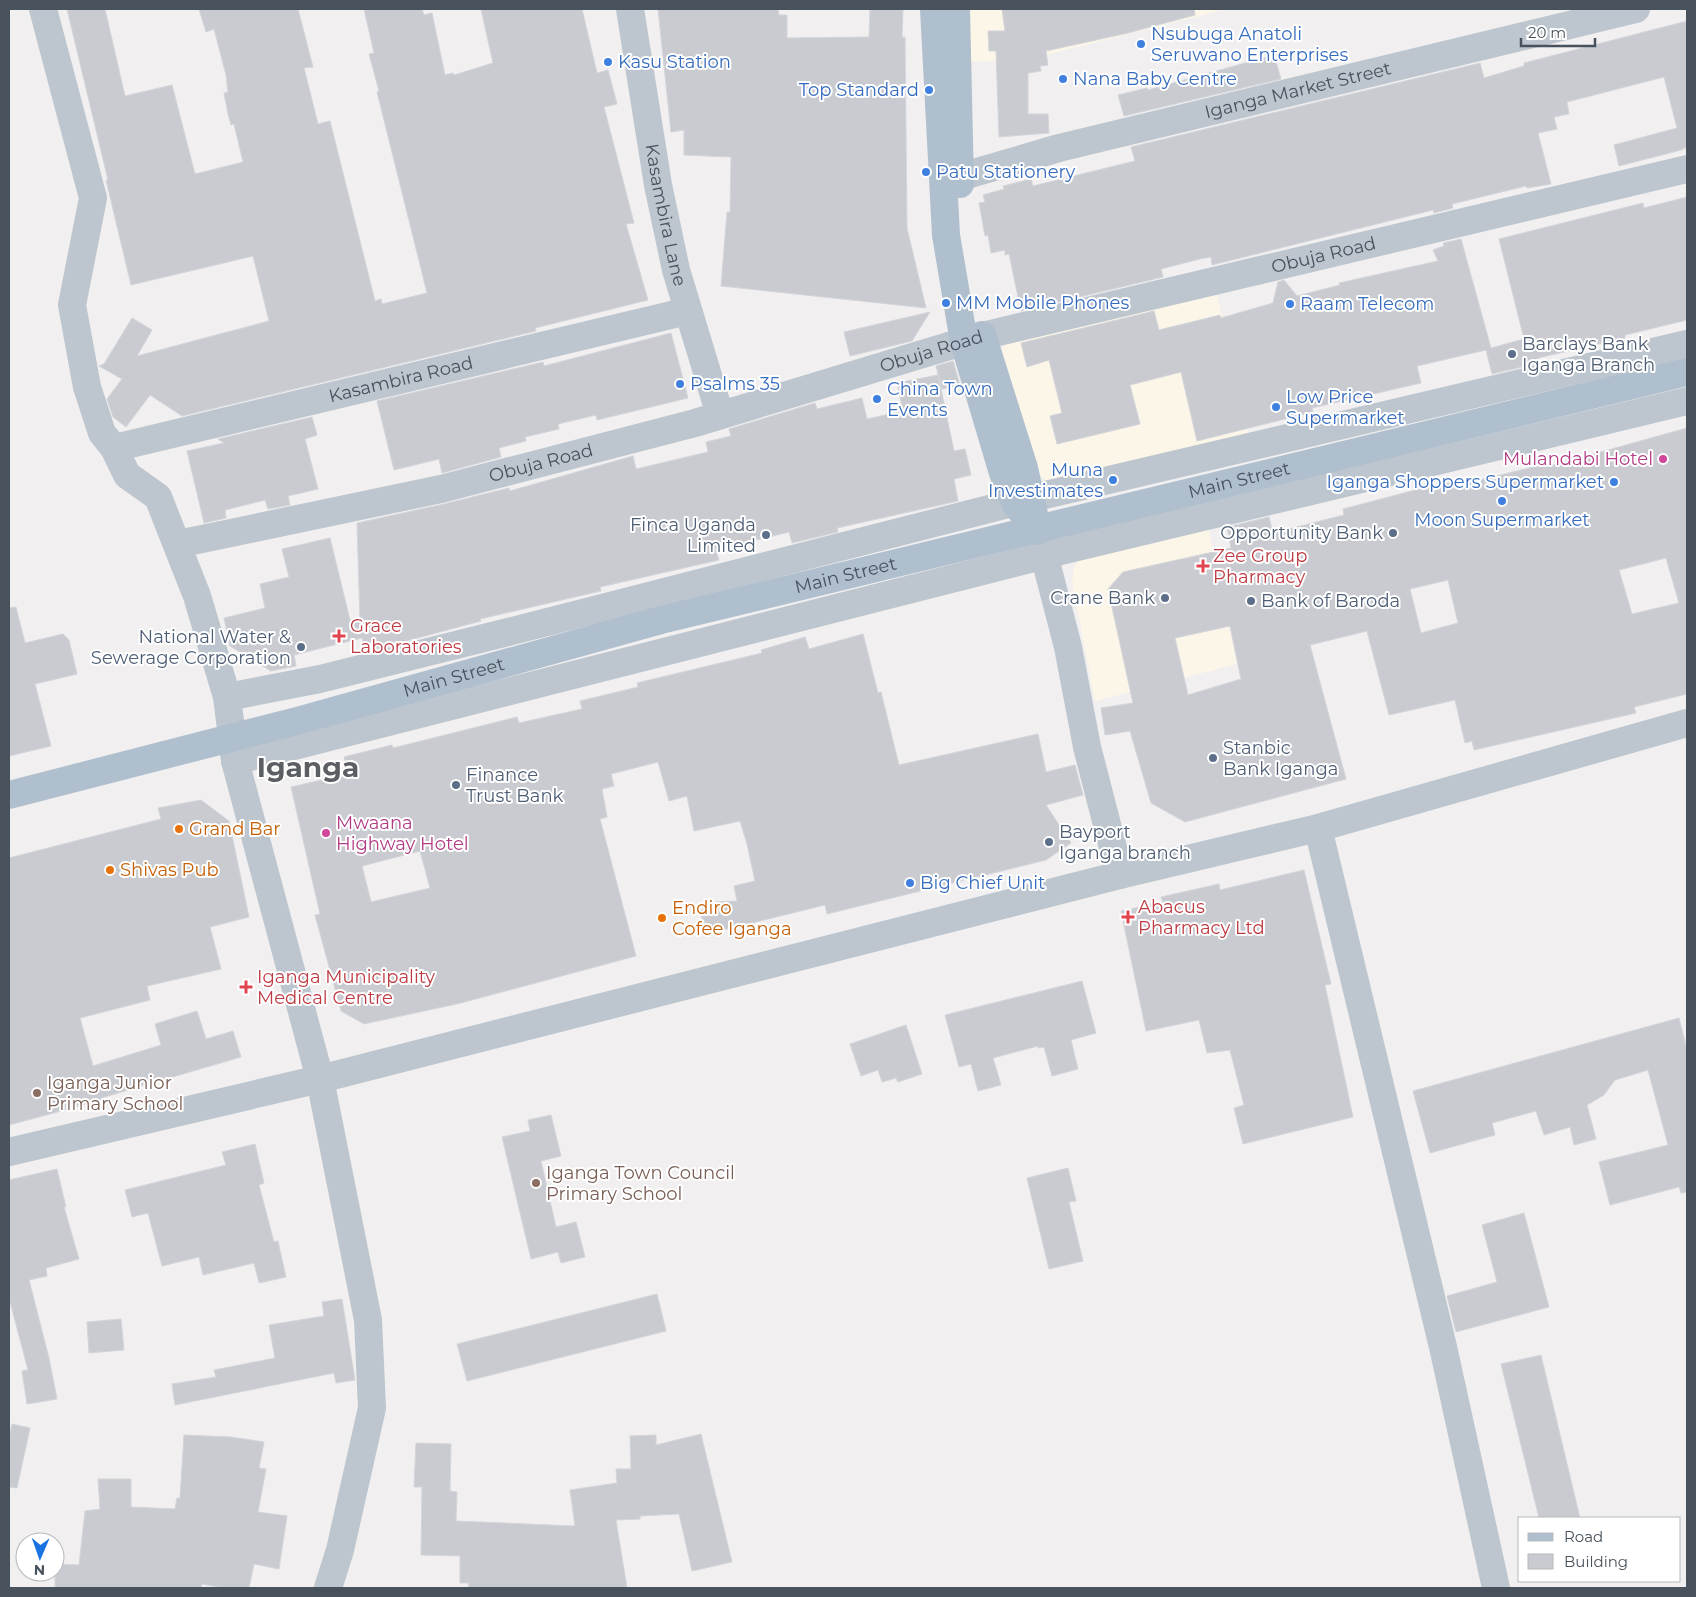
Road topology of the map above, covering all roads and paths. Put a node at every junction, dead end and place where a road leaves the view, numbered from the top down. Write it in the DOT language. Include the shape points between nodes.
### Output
graph roads {
  1 [pos="43,9"];
  2 [pos="630,9"];
  3 [pos="934,9"];
  4 [pos="956,9"];
  5 [pos="1636,9"];
  6 [pos="1687,169"];
  7 [pos="960,177"];
  8 [pos="688,310"];
  9 [pos="973,339"];
  10 [pos="1687,344"];
  11 [pos="1687,371"];
  12 [pos="1687,401"];
  13 [pos="720,415"];
  14 [pos="114,448"];
  15 [pos="1023,500"];
  16 [pos="1041,543"];
  17 [pos="178,544"];
  18 [pos="227,697"];
  19 [pos="1687,723"];
  20 [pos="234,750"];
  21 [pos="9,795"];
  22 [pos="1318,828"];
  23 [pos="1120,875"];
  24 [pos="320,1079"];
  25 [pos="9,1152"];
  26 [pos="328,1588"];
  27 [pos="1496,1588"];
  1 -- 14 [label="street" via="93,198 72,305 87,387 102,433"];
  2 -- 8 [label="street, Kasambira Lane" via="658,185"];
  3 -- 9 [label="main road" via="946,236"];
  4 -- 7 [label="main road"];
  5 -- 7 [label="street, Iganga Market Street" via="1069,146"];
  6 -- 9 [label="street, Obuja Road"];
  7 -- 9 [label="main road"];
  8 -- 13 [label="street, Kasambira Lane"];
  8 -- 14 [label="street, Kasambira Road"];
  9 -- 13 [label="street, Obuja Road"];
  9 -- 15 [label="main road"];
  10 -- 15 [label="street, Main Street"];
  11 -- 16 [label="main road, Main Street"];
  12 -- 16 [label="street, Main Street"];
  13 -- 17 [label="street, Obuja Road" via="441,489"];
  14 -- 17 [label="street" via="127,475 158,497"];
  15 -- 16 [label="main road"];
  15 -- 18 [label="street, Main Street" via="725,578 329,676"];
  16 -- 20 [label="main road, Main Street" via="661,620"];
  16 -- 23 [label="street"];
  17 -- 18 [label="street"];
  18 -- 20 [label="street"];
  19 -- 22 [label="street"];
  20 -- 21 [label="main road, Main Street"];
  20 -- 24 [label="street"];
  22 -- 23 [label="street"];
  22 -- 27 [label="street" via="1443,1347"];
  23 -- 24 [label="street"];
  24 -- 25 [label="street"];
  24 -- 26 [label="street" via="368,1320 372,1408 340,1550"];
}
